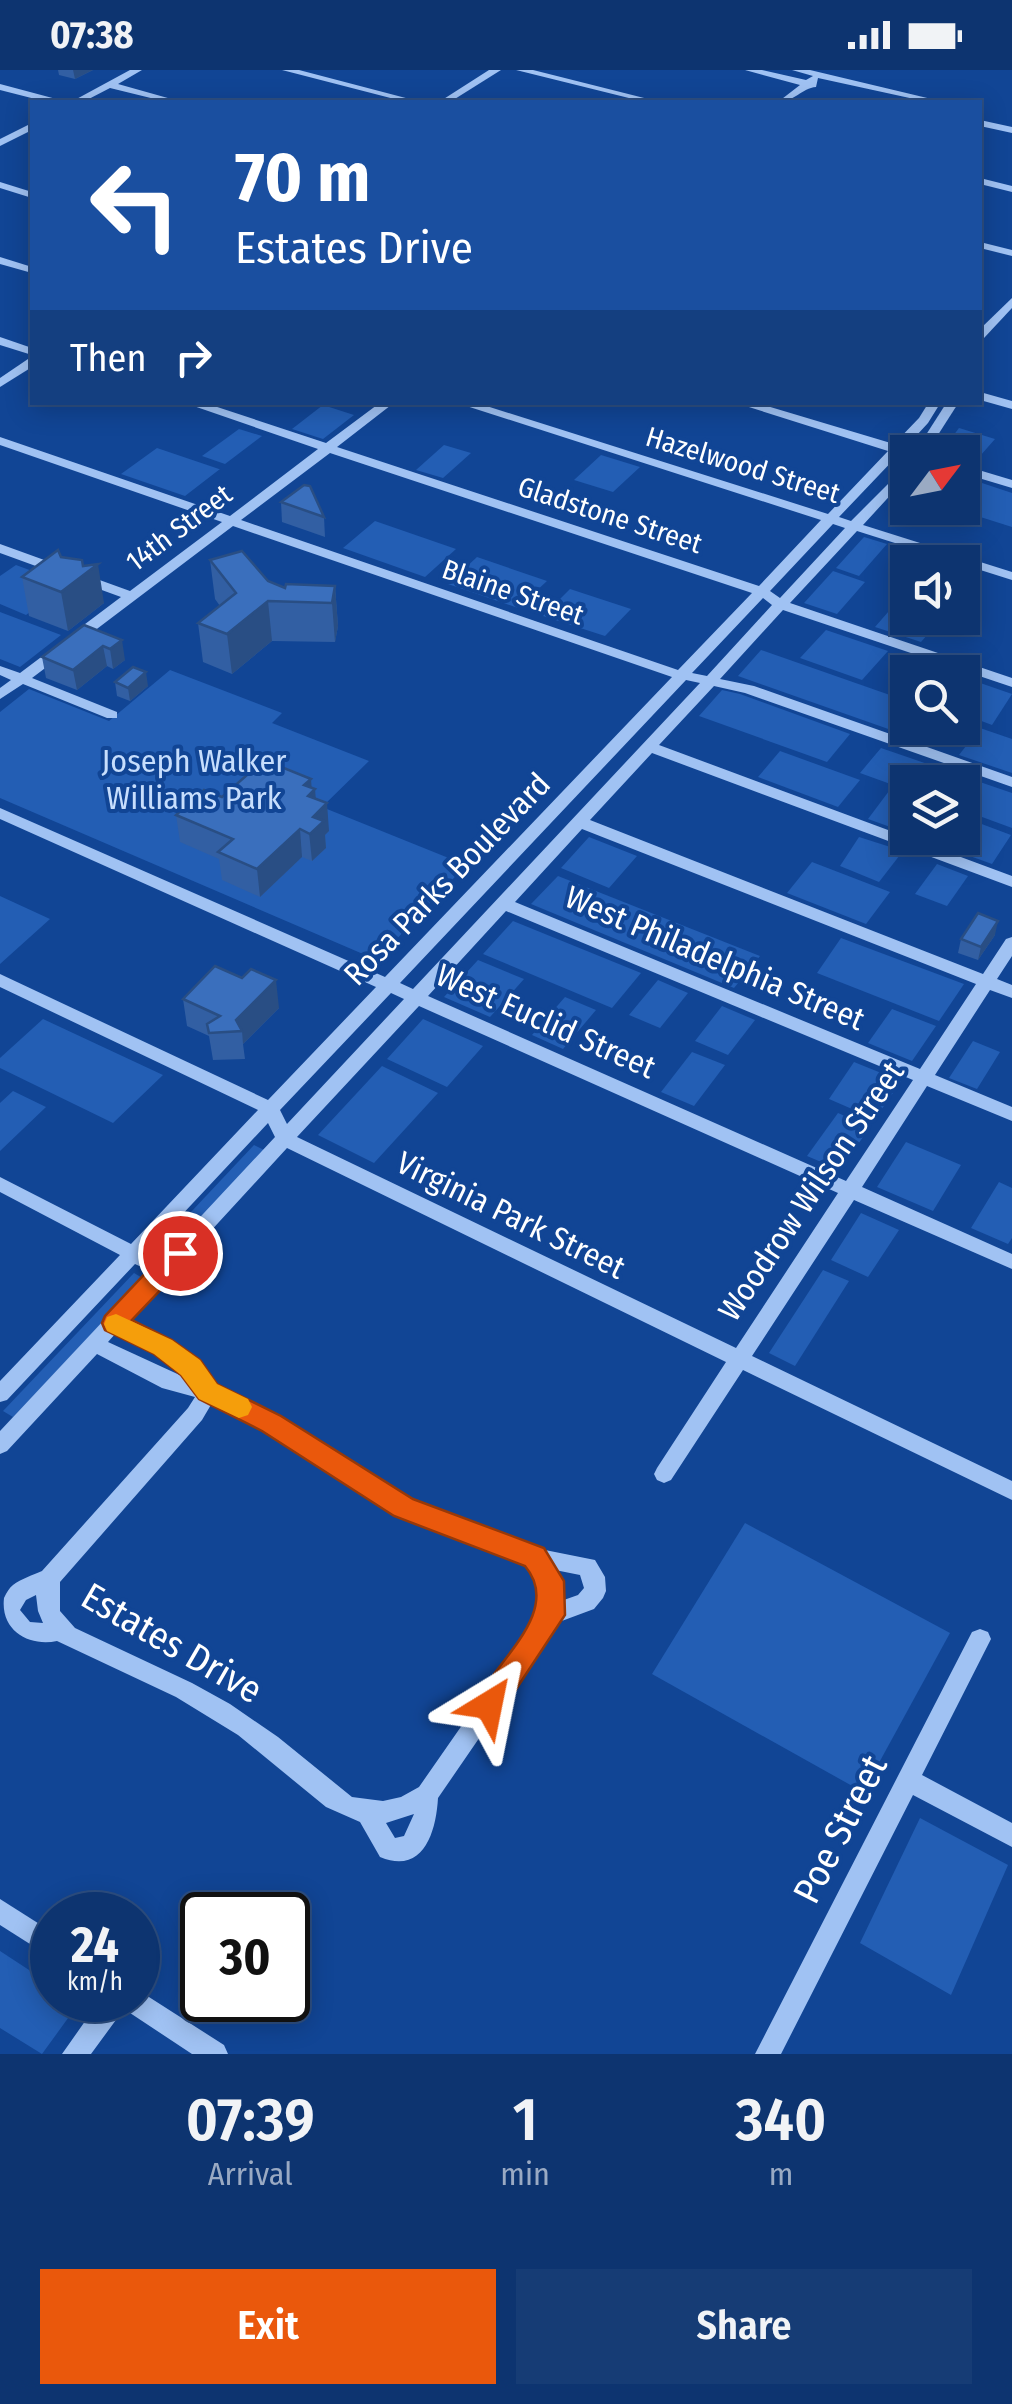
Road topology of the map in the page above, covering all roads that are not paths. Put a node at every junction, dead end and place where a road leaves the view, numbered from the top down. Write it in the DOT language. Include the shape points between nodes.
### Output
graph roads {
  1 [pos="137,70"];
  2 [pos="287,70"];
  3 [pos="496,70"];
  4 [pos="520,70"];
  5 [pos="750,70"];
  6 [pos="797,70"];
  7 [pos="823,72"];
  8 [pos="110,84"];
  9 [pos="808,84"];
  10 [pos="0,88"];
  11 [pos="48,100"];
  12 [pos="80,100"];
  13 [pos="170,100"];
  14 [pos="408,100"];
  15 [pos="447,100"];
  16 [pos="648,100"];
  17 [pos="786,100"];
  18 [pos="882,100"];
  19 [pos="930,100"];
  20 [pos="982,116"];
  21 [pos="982,116"];
  22 [pos="1012,119"];
  23 [pos="30,128"];
  24 [pos="1012,130"];
  25 [pos="3,140"];
  26 [pos="982,181"];
  27 [pos="0,185"];
  28 [pos="1012,188"];
  29 [pos="30,194"];
  30 [pos="982,246"];
  31 [pos="1012,253"];
  32 [pos="0,260"];
  33 [pos="30,269"];
  34 [pos="1012,301"];
  35 [pos="982,317"];
  36 [pos="994,320"];
  37 [pos="1012,325"];
  38 [pos="982,334"];
  39 [pos="0,341"];
  40 [pos="30,351"];
  41 [pos="30,363"];
  42 [pos="0,383"];
  43 [pos="982,397"];
  44 [pos="197,405"];
  45 [pos="384,405"];
  46 [pos="470,405"];
  47 [pos="749,405"];
  48 [pos="933,405"];
  49 [pos="952,405"];
  50 [pos="1012,405"];
  51 [pos="913,435"];
  52 [pos="932,435"];
  53 [pos="0,441"];
  54 [pos="890,447"];
  55 [pos="328,448"];
  56 [pos="890,462"];
  57 [pos="980,474"];
  58 [pos="1012,484"];
  59 [pos="890,487"];
  60 [pos="830,518"];
  61 [pos="230,521"];
  62 [pos="854,526"];
  63 [pos="0,548"];
  64 [pos="1012,576"];
  65 [pos="761,591"];
  66 [pos="130,596"];
  67 [pos="781,605"];
  68 [pos="0,670"];
  69 [pos="682,674"];
  70 [pos="22,679"];
  71 [pos="712,679"];
  72 [pos="1012,683"];
  73 [pos="0,695"];
  74 [pos="112,714"];
  75 [pos="650,747"];
  76 [pos="1012,782"];
  77 [pos="0,813"];
  78 [pos="580,822"];
  79 [pos="1012,882"];
  80 [pos="505,904"];
  81 [pos="1012,943"];
  82 [pos="0,980"];
  83 [pos="987,982"];
  84 [pos="389,984"];
  85 [pos="1012,992"];
  86 [pos="420,997"];
  87 [pos="925,1078"];
  88 [pos="270,1108"];
  89 [pos="1012,1114"];
  90 [pos="286,1140"];
  91 [pos="0,1184"];
  92 [pos="850,1191"];
  93 [pos="134,1254"];
  94 [pos="1012,1262"];
  95 [pos="164,1270"];
  96 [pos="114,1323"];
  97 [pos="95,1344"];
  98 [pos="740,1359"];
  99 [pos="208,1392"];
  100 [pos="0,1394"];
  101 [pos="3,1438"];
  102 [pos="664,1474"];
  103 [pos="1012,1491"];
  104 [pos="534,1557"];
  105 [pos="50,1578"];
  106 [pos="551,1615"];
  107 [pos="60,1630"];
  108 [pos="980,1639"];
  109 [pos="908,1780"];
  110 [pos="427,1795"];
  111 [pos="368,1813"];
  112 [pos="1012,1836"];
  113 [pos="0,1910"];
  114 [pos="30,1931"];
  115 [pos="160,2018"];
  116 [pos="99,2022"];
  117 [pos="76,2054"];
  118 [pos="215,2054"];
  119 [pos="768,2054"];
  1 -- 8 [label="street"];
  2 -- 14 [label="street"];
  3 -- 15 [label="street"];
  4 -- 16 [label="street"];
  5 -- 9 [label="street"];
  6 -- 7 [label="street"];
  7 -- 9 [label="street"];
  7 -- 19 [label="street"];
  8 -- 12 [label="street"];
  8 -- 13 [label="street"];
  9 -- 17 [label="street"];
  9 -- 18 [label="street"];
  10 -- 11 [label="street"];
  20 -- 22 [label="street"];
  21 -- 24 [label="street"];
  23 -- 25 [label="street"];
  26 -- 28 [label="street"];
  27 -- 29 [label="street"];
  30 -- 31 [label="street"];
  32 -- 33 [label="street"];
  34 -- 36 [label="street"];
  35 -- 36 [label="street"];
  36 -- 37 [label="street"];
  36 -- 38 [label="street"];
  39 -- 40 [label="street"];
  41 -- 42 [label="street"];
  43 -- 50 [label="street"];
  44 -- 55 [label="street, Gladstone Street"];
  45 -- 55 [label="street, 14th Street"];
  46 -- 60 [label="street, Hazelwood Street"];
  47 -- 54 [label="street"];
  48 -- 51 [label="street, Rosa Parks Boulevard"];
  49 -- 52 [label="street"];
  53 -- 61 [label="street, Blaine Street"];
  55 -- 61 [label="street, 14th Street"];
  55 -- 65 [label="street, Gladstone Street"];
  56 -- 60 [label="street, Rosa Parks Boulevard"];
  57 -- 58 [label="street"];
  59 -- 62 [label="street, Rosa Parks Boulevard"];
  60 -- 62 [label="street, Hazelwood Street"];
  60 -- 65 [label="street, Rosa Parks Boulevard"];
  61 -- 66 [label="street, 14th Street"];
  61 -- 69 [label="street, Blaine Street"];
  62 -- 64 [label="street, Hazelwood Street"];
  62 -- 67 [label="street, Rosa Parks Boulevard"];
  63 -- 66 [label="street"];
  65 -- 67 [label="street, Gladstone Street"];
  65 -- 69 [label="street, Rosa Parks Boulevard"];
  66 -- 70 [label="street, 14th Street"];
  67 -- 71 [label="street, Rosa Parks Boulevard"];
  67 -- 72 [label="street, Gladstone Street"];
  68 -- 70 [label="street"];
  69 -- 71 [label="street, Blaine Street"];
  69 -- 84 [label="street, Rosa Parks Boulevard"];
  70 -- 73 [label="street, 14th Street"];
  70 -- 74 [label="street"];
  71 -- 75 [label="street, Rosa Parks Boulevard"];
  71 -- 76 [label="street, Blaine Street"];
  75 -- 78 [label="street, Rosa Parks Boulevard"];
  75 -- 79 [label="street"];
  77 -- 84 [label="street, West Euclid Street"];
  78 -- 80 [label="street, Rosa Parks Boulevard"];
  78 -- 83 [label="street"];
  80 -- 86 [label="street, Rosa Parks Boulevard"];
  80 -- 87 [label="street, West Philadelphia Street"];
  81 -- 83 [label="street, Woodrow Wilson Street"];
  82 -- 88 [label="street"];
  83 -- 85 [label="street"];
  83 -- 87 [label="street, Woodrow Wilson Street"];
  84 -- 86 [label="street, West Euclid Street"];
  84 -- 88 [label="street, Rosa Parks Boulevard"];
  86 -- 90 [label="street, Rosa Parks Boulevard"];
  86 -- 92 [label="street, West Euclid Street"];
  87 -- 89 [label="street, West Philadelphia Street"];
  87 -- 92 [label="street, Woodrow Wilson Street"];
  88 -- 90 [label="street"];
  88 -- 93 [label="street, Rosa Parks Boulevard"];
  90 -- 95 [label="street, Rosa Parks Boulevard"];
  90 -- 98 [label="street, Virginia Park Street"];
  91 -- 93 [label="street"];
  92 -- 94 [label="street, West Euclid Street"];
  92 -- 98 [label="street, Woodrow Wilson Street"];
  93 -- 95 [label="street"];
  93 -- 100 [label="street, Rosa Parks Boulevard"];
  95 -- 96 [label="street, Rosa Parks Boulevard"];
  96 -- 97 [label="street, Rosa Parks Boulevard"];
  96 -- 99 [label="street, Estates Drive" via="163,1347"];
  97 -- 99 [label="street, Estates Drive" via="169,1382"];
  97 -- 101 [label="street, Rosa Parks Boulevard"];
  98 -- 102 [label="street, Woodrow Wilson Street"];
  98 -- 103 [label="street, Virginia Park Street"];
  99 -- 104 [label="street, Estates Drive" via="404,1507"];
  99 -- 105 [label="street, Estates Drive"];
  104 -- 106 [label="street" via="550,1581"];
  104 -- 106 [label="street, Estates Drive" via="586,1567 594,1577 595,1591 586,1602"];
  105 -- 107 [label="street, Estates Drive" via="48,1608"];
  105 -- 107 [label="street" via="18,1594 9,1610 12,1621 31,1634"];
  106 -- 110 [label="street, Estates Drive"];
  107 -- 111 [label="street, Estates Drive" via="221,1711 334,1799"];
  108 -- 109 [label="street, Poe Street"];
  109 -- 112 [label="street"];
  109 -- 119 [label="street, Poe Street"];
  110 -- 111 [label="street"];
  110 -- 111 [label="street, Estates Drive" via="426,1820 407,1850 388,1849"];
  113 -- 114 [label="street"];
  115 -- 118 [label="street"];
  116 -- 117 [label="street"];
}
